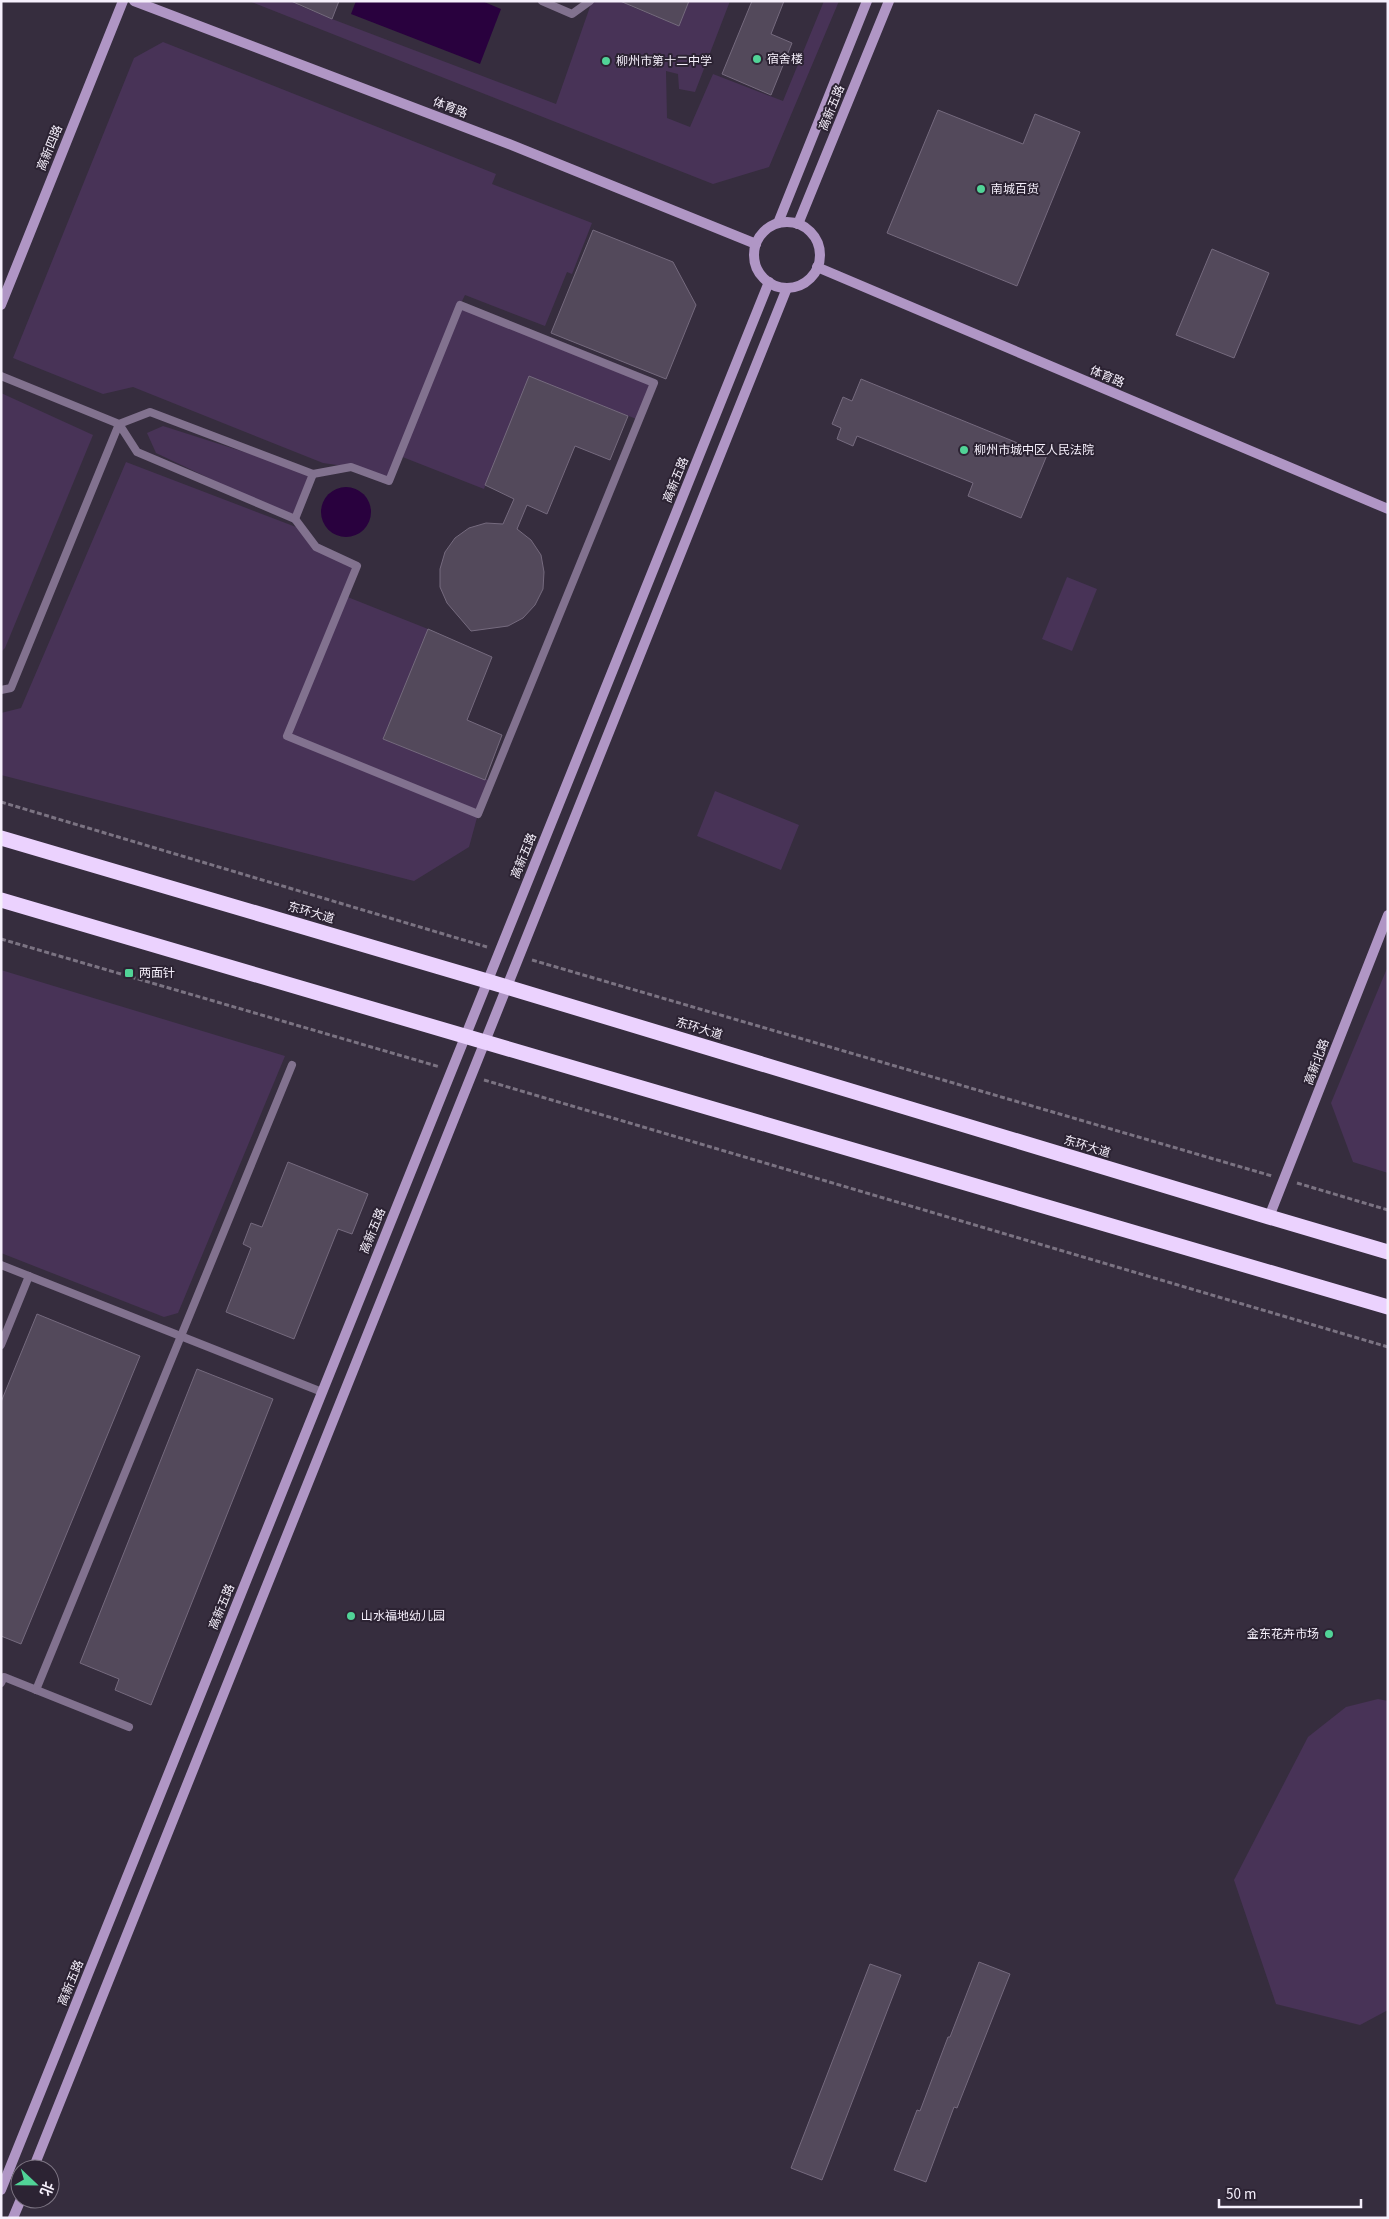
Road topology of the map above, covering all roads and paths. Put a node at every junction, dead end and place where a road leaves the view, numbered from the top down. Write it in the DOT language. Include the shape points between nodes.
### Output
graph roads {
  1 [pos="123,1"];
  2 [pos="134,1"];
  3 [pos="542,1"];
  4 [pos="590,1"];
  5 [pos="867,1"];
  6 [pos="888,1"];
  7 [pos="778,223"];
  8 [pos="798,224"];
  9 [pos="756,244"];
  10 [pos="817,267"];
  11 [pos="769,282"];
  12 [pos="786,288"];
  13 [pos="1,305"];
  14 [pos="1,376"];
  15 [pos="119,424"];
  16 [pos="313,474"];
  17 [pos="1388,509"];
  18 [pos="295,519"];
  19 [pos="1,690"];
  20 [pos="1,802"];
  21 [pos="1,838"];
  22 [pos="1,900"];
  23 [pos="1388,915"];
  24 [pos="1,938"];
  25 [pos="500,950"];
  26 [pos="518,956"];
  27 [pos="487,981"];
  28 [pos="506,986"];
  29 [pos="465,1036"];
  30 [pos="483,1042"];
  31 [pos="292,1065"];
  32 [pos="451,1070"];
  33 [pos="470,1075"];
  34 [pos="1285,1180"];
  35 [pos="1388,1210"];
  36 [pos="1269,1217"];
  37 [pos="1388,1252"];
  38 [pos="1,1265"];
  39 [pos="29,1276"];
  40 [pos="1388,1307"];
  41 [pos="181,1336"];
  42 [pos="1,1345"];
  43 [pos="1388,1347"];
  44 [pos="322,1392"];
  45 [pos="1,1683"];
  46 [pos="36,1690"];
  47 [pos="129,1728"];
  48 [pos="37,2159"];
  49 [pos="1,2190"];
  1 -- 13 [label="main road, 高新四路"];
  2 -- 9 [label="main road, 体育路" via="509,144"];
  3 -- 4 [label="lane" via="572,14"];
  5 -- 7 [label="main road, 高新五路"];
  6 -- 8 [label="main road, 高新五路"];
  7 -- 8 [label="main road"];
  7 -- 9 [label="main road" via="768,227"];
  8 -- 10 [label="main road" via="817,241 820,250"];
  9 -- 11 [label="main road" via="755,264"];
  10 -- 12 [label="main road" via="807,281"];
  10 -- 17 [label="main road, 体育路"];
  11 -- 12 [label="main road"];
  11 -- 25 [label="main road, 高新五路"];
  12 -- 26 [label="main road"];
  14 -- 15 [label="lane"];
  15 -- 16 [label="lane" via="150,412"];
  15 -- 18 [label="lane" via="137,452"];
  15 -- 19 [label="lane" via="11,688"];
  16 -- 18 [label="lane"];
  16 -- 18 [label="lane" via="351,467 389,481 460,305 654,383 478,814 287,736 357,566 316,547"];
  20 -- 25 [label="path"];
  21 -- 27 [label="highway, 东环大道"];
  22 -- 29 [label="highway"];
  23 -- 34 [label="main road, 高新北路"];
  24 -- 32 [label="path"];
  25 -- 27 [label="main road, 高新五路"];
  26 -- 28 [label="main road"];
  26 -- 34 [label="path"];
  27 -- 28 [label="highway, 东环大道"];
  27 -- 29 [label="main road, 高新五路"];
  28 -- 30 [label="main road"];
  28 -- 36 [label="highway, 东环大道"];
  29 -- 30 [label="highway"];
  29 -- 32 [label="main road, 高新五路"];
  30 -- 33 [label="main road"];
  30 -- 40 [label="highway"];
  31 -- 41 [label="lane"];
  32 -- 44 [label="main road, 高新五路"];
  33 -- 43 [label="path"];
  33 -- 48 [label="main road"];
  34 -- 35 [label="path"];
  34 -- 36 [label="main road, 高新北路"];
  36 -- 37 [label="highway, 东环大道"];
  38 -- 39 [label="lane"];
  39 -- 41 [label="lane"];
  39 -- 42 [label="lane"];
  41 -- 44 [label="lane"];
  41 -- 46 [label="lane"];
  44 -- 49 [label="main road, 高新五路"];
  45 -- 46 [label="lane" via="4,1677"];
  46 -- 47 [label="lane"];
}
